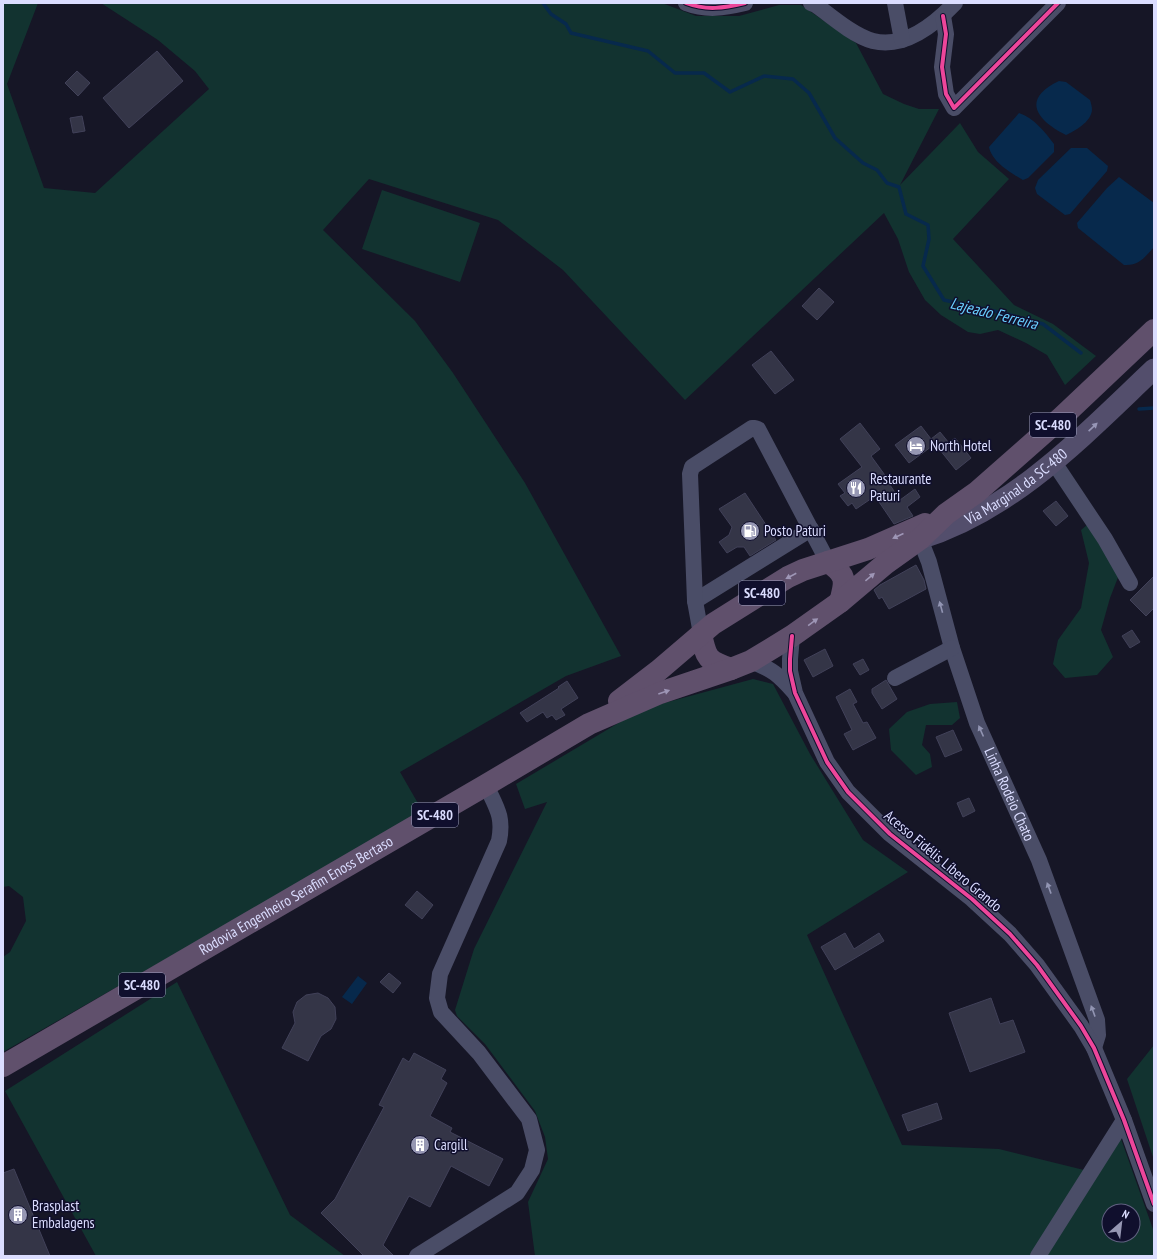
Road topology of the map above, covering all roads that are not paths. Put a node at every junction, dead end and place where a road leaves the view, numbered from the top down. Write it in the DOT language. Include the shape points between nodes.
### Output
graph roads {
  1 [pos="686,3"];
  2 [pos="745,3"];
  3 [pos="810,3"];
  4 [pos="895,3"];
  5 [pos="956,3"];
  6 [pos="1058,3"];
  7 [pos="943,16"];
  8 [pos="902,40"];
  9 [pos="1154,330"];
  10 [pos="1154,369"];
  11 [pos="1053,461"];
  12 [pos="946,514"];
  13 [pos="811,529"];
  14 [pos="920,539"];
  15 [pos="828,562"];
  16 [pos="1130,583"];
  17 [pos="695,601"];
  18 [pos="840,602"];
  19 [pos="701,634"];
  20 [pos="792,636"];
  21 [pos="952,648"];
  22 [pos="751,661"];
  23 [pos="731,669"];
  24 [pos="895,678"];
  25 [pos="795,693"];
  26 [pos="589,724"];
  27 [pos="486,786"];
  28 [pos="1094,1048"];
  29 [pos="3,1066"];
  30 [pos="1124,1120"];
  31 [pos="1154,1204"];
  32 [pos="417,1256"];
  33 [pos="1038,1256"];
  1 -- 2 [label="street" via="721,9"];
  3 -- 8 [label="street" via="872,41 888,43"];
  4 -- 8 [label="street"];
  5 -- 7 [label="street"];
  6 -- 7 [label="street" via="954,108 946,94 942,67 946,34"];
  7 -- 8 [label="street" via="928,28"];
  9 -- 12 [label="highway, Rodovia Engenheiro Serafim Enoss Bertaso / SC-480" via="1062,417 977,492"];
  11 -- 10 [label="main road, Via Marginal da SC-480, one-way"];
  11 -- 14 [label="main road, Via Marginal da SC-480" via="1020,488 971,518"];
  11 -- 16 [label="street" via="1105,539"];
  12 -- 14 [label="highway, Rodovia Engenheiro Serafim Enoss Bertaso / SC-480"];
  12 -- 15 [label="highway, Rodovia Engenheiro Serafim Enoss Bertaso / SC-480, one-way" via="868,549"];
  13 -- 15 [label="street"];
  13 -- 17 [label="street"];
  13 -- 17 [label="street" via="758,429 752,428 692,467 690,474"];
  18 -- 14 [label="highway, Rodovia Engenheiro Serafim Enoss Bertaso / SC-480, one-way" via="885,564"];
  21 -- 14 [label="street, Linha Rodeio Chato, one-way" via="929,562"];
  15 -- 18 [label="highway" via="843,576 844,587"];
  15 -- 19 [label="highway, Rodovia Engenheiro Serafim Enoss Bertaso / SC-480, one-way" via="788,577 729,613"];
  17 -- 19 [label="street"];
  20 -- 18 [label="highway, Rodovia Engenheiro Serafim Enoss Bertaso / SC-480, one-way"];
  19 -- 23 [label="highway" via="707,657 716,664"];
  19 -- 26 [label="highway, Rodovia Engenheiro Serafim Enoss Bertaso / SC-480"];
  20 -- 22 [label="highway, Rodovia Engenheiro Serafim Enoss Bertaso / SC-480"];
  20 -- 25 [label="street, Acesso Fidélis Líbero Grando" via="790,671"];
  21 -- 24 [label="street"];
  28 -- 21 [label="street, Linha Rodeio Chato, one-way" via="1098,1035 1097,1020 1039,860 978,723"];
  22 -- 23 [label="highway, Rodovia Engenheiro Serafim Enoss Bertaso / SC-480"];
  22 -- 25 [label="street, Acesso Fidélis Líbero Grando" via="779,675"];
  26 -- 23 [label="highway, Rodovia Engenheiro Serafim Enoss Bertaso / SC-480, one-way" via="660,693"];
  25 -- 28 [label="street, Acesso Fidélis Líbero Grando" via="826,762 848,792 890,834 972,899 1010,934 1037,965"];
  26 -- 27 [label="highway, Rodovia Engenheiro Serafim Enoss Bertaso / SC-480"];
  27 -- 29 [label="highway, Rodovia Engenheiro Serafim Enoss Bertaso / SC-480"];
  27 -- 32 [label="street" via="501,816 502,829 440,974 437,998 442,1012 479,1053 529,1119 537,1150 532,1170 517,1193"];
  28 -- 30 [label="street, Acesso Fidélis Líbero Grando"];
  30 -- 31 [label="street, Acesso Fidélis Líbero Grando"];
  30 -- 33 [label="street"];
}
